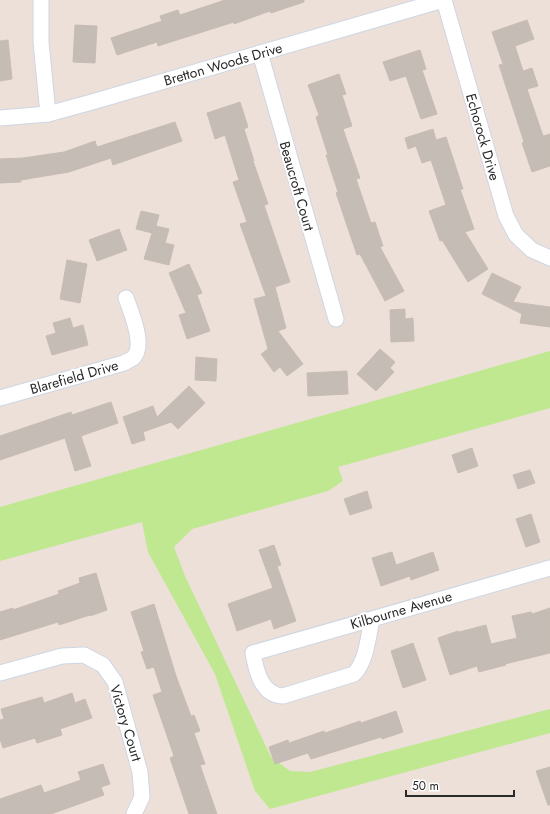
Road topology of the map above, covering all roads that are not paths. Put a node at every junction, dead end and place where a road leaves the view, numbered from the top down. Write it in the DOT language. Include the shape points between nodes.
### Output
graph roads {
  1 [pos="41,0"];
  2 [pos="444,0"];
  3 [pos="260,53"];
  4 [pos="48,114"];
  5 [pos="0,118"];
  6 [pos="548,258"];
  7 [pos="126,298"];
  8 [pos="336,319"];
  9 [pos="0,398"];
  10 [pos="550,568"];
  11 [pos="372,619"];
  12 [pos="0,673"];
  13 [pos="134,814"];
  1 -- 4 [label="street" via="41,42"];
  2 -- 3 [label="street, Bretton Woods Drive"];
  2 -- 6 [label="street, Echorock Drive" via="506,216 516,235 532,250"];
  3 -- 4 [label="street, Bretton Woods Drive"];
  3 -- 8 [label="street, Beaucroft Court"];
  4 -- 5 [label="street, Bretton Woods Drive"];
  7 -- 9 [label="street, Blarefield Drive" via="138,338 138,348 134,357 124,363"];
  10 -- 11 [label="street, Kilbourne Avenue"];
  11 -- 11 [label="street, Kilbourne Avenue" via="252,653 259,680 276,696 283,696 354,674 363,660"];
  12 -- 13 [label="street, Victory Court" via="62,656 84,655 103,665 115,682 140,772 142,797"];
}
